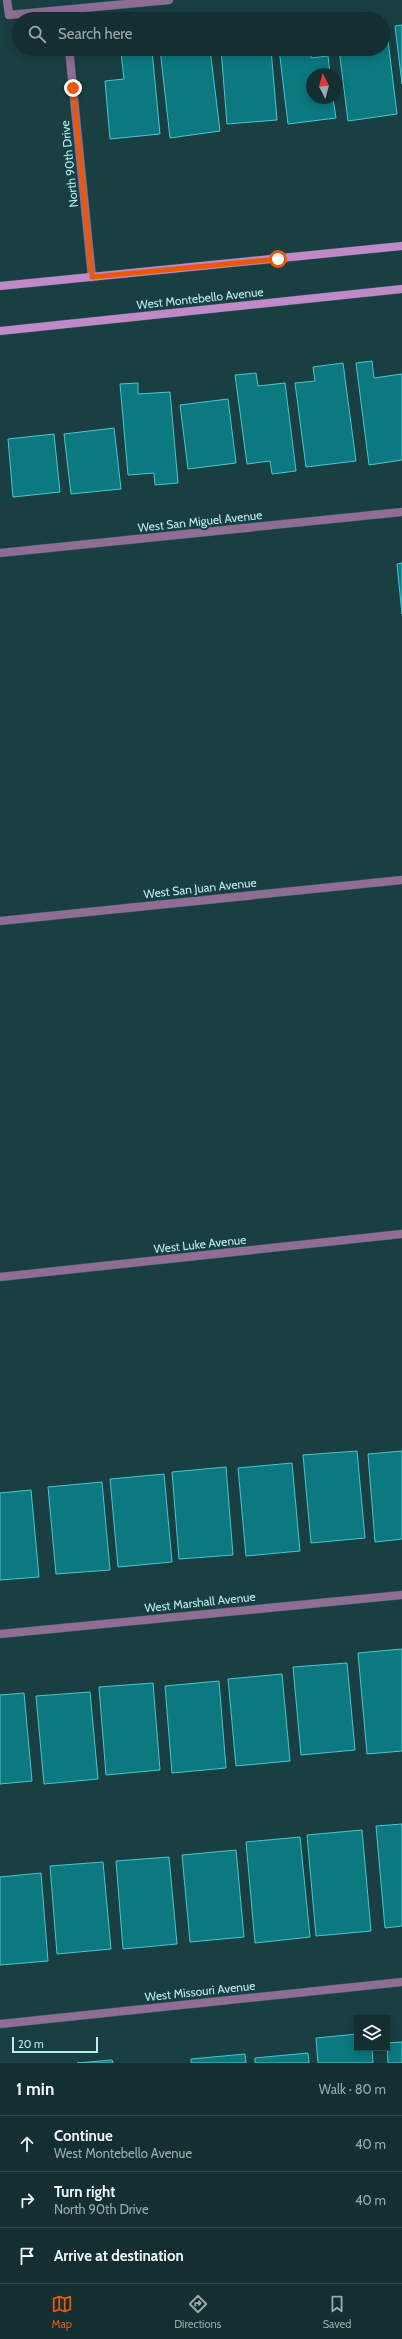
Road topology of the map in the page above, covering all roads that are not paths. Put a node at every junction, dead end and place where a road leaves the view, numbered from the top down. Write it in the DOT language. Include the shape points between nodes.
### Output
graph roads {
  1 [pos="7,0"];
  2 [pos="169,0"];
  3 [pos="86,12"];
  4 [pos="12,15"];
  5 [pos="70,56"];
  6 [pos="402,246"];
  7 [pos="92,277"];
  8 [pos="0,286"];
  9 [pos="402,289"];
  10 [pos="0,331"];
  11 [pos="402,512"];
  12 [pos="0,553"];
  13 [pos="402,880"];
  14 [pos="0,920"];
  15 [pos="402,1234"];
  16 [pos="0,1277"];
  17 [pos="402,1595"];
  18 [pos="0,1634"];
  19 [pos="402,1982"];
  20 [pos="0,2024"];
  1 -- 4 [label="street" via="9,15"];
  2 -- 3 [label="street"];
  5 -- 7 [label="street, North 90th Drive"];
  6 -- 7 [label="street"];
  7 -- 8 [label="street"];
  9 -- 10 [label="street, West Montebello Avenue"];
  11 -- 12 [label="street, West San Miguel Avenue"];
  13 -- 14 [label="street, West San Juan Avenue"];
  15 -- 16 [label="street, West Luke Avenue"];
  17 -- 18 [label="street, West Marshall Avenue"];
  19 -- 20 [label="street, West Missouri Avenue"];
}
